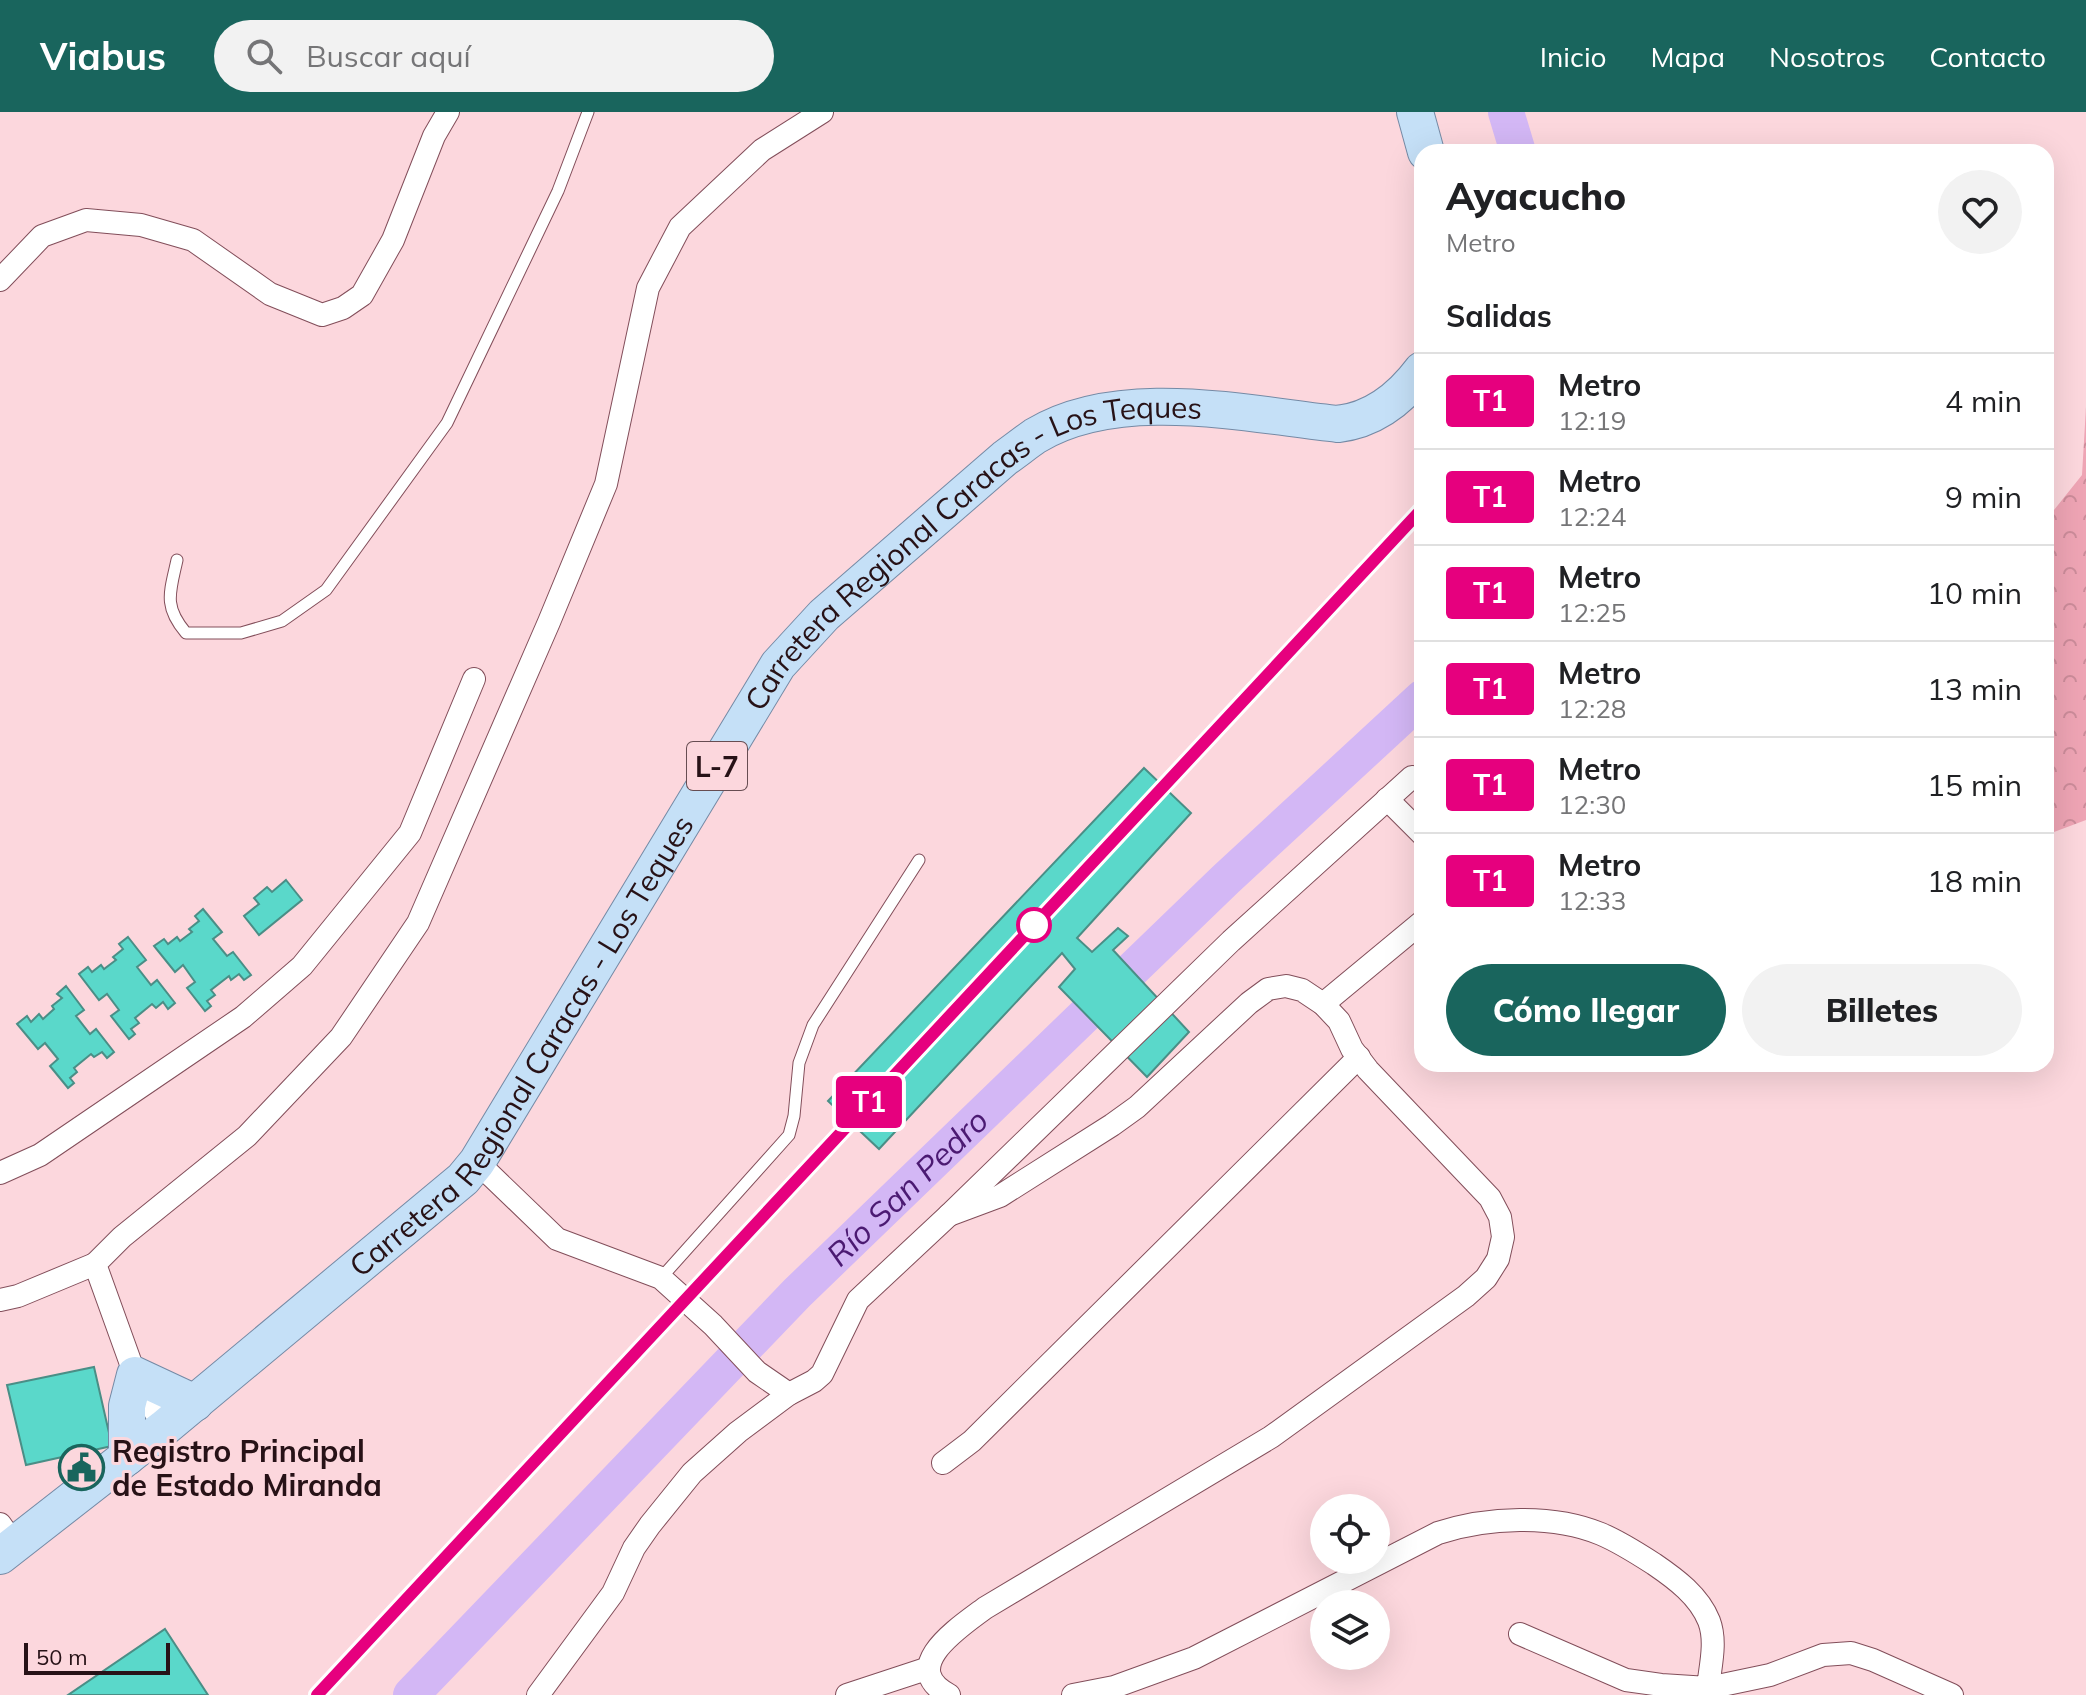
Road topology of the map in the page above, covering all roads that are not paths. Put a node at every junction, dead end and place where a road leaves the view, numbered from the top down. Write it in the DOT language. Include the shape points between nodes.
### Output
graph roads {
  1 [pos="448,112"];
  2 [pos="588,112"];
  3 [pos="822,112"];
  4 [pos="1415,112"];
  5 [pos="1424,144"];
  6 [pos="0,280"];
  7 [pos="1414,381"];
  8 [pos="177,560"];
  9 [pos="474,679"];
  10 [pos="1414,775"];
  11 [pos="1387,799"];
  12 [pos="1414,826"];
  13 [pos="919,860"];
  14 [pos="1414,929"];
  15 [pos="1323,1004"];
  16 [pos="1359,1057"];
  17 [pos="477,1162"];
  18 [pos="0,1173"];
  19 [pos="949,1215"];
  20 [pos="95,1264"];
  21 [pos="661,1278"];
  22 [pos="0,1300"];
  23 [pos="135,1375"];
  24 [pos="789,1394"];
  25 [pos="195,1403"];
  26 [pos="164,1428"];
  27 [pos="127,1457"];
  28 [pos="943,1463"];
  29 [pos="5,1542"];
  30 [pos="1520,1634"];
  31 [pos="929,1668"];
  32 [pos="1708,1688"];
  33 [pos="538,1695"];
  34 [pos="847,1695"];
  35 [pos="949,1695"];
  36 [pos="1073,1695"];
  37 [pos="1952,1695"];
  1 -- 6 [label="street" via="393,240 362,295 343,308 322,315 270,294 193,240 141,225 86,220 42,236"];
  2 -- 8 [label="lane" via="558,191 447,423 326,590 282,621 241,633 186,633 169,606"];
  3 -- 20 [label="street" via="762,150 680,227 648,288 606,484 418,923 341,1037 247,1136"];
  4 -- 5 [label="main road"];
  7 -- 17 [label="main road, Carretera Regional Caracas - Los Teques / L-7" via="1385,407 1355,422 1140,407 1083,416 1037,435 1005,458 824,615 778,665"];
  9 -- 18 [label="street" via="410,833 302,966 217,1035 40,1155"];
  10 -- 11 [label="street"];
  11 -- 12 [label="street"];
  11 -- 19 [label="street" via="1231,941"];
  13 -- 21 [label="lane" via="813,1025 799,1063 789,1135"];
  14 -- 15 [label="street"];
  15 -- 16 [label="street"];
  15 -- 19 [label="street" via="1302,990 1268,989 1112,1125 1000,1196"];
  16 -- 28 [label="street" via="972,1441"];
  16 -- 31 [label="street" via="1490,1198 1503,1237 1486,1278 1271,1437 985,1608 935,1650"];
  17 -- 21 [label="street" via="557,1239"];
  17 -- 25 [label="main road, Carretera Regional Caracas - Los Teques / L-7"];
  19 -- 24 [label="street" via="858,1300 822,1374"];
  20 -- 22 [label="street"];
  20 -- 23 [label="street"];
  21 -- 24 [label="street" via="757,1372"];
  23 -- 25 [label="main road"];
  23 -- 26 [label="street"];
  23 -- 27 [label="main road" via="127,1406"];
  24 -- 33 [label="street" via="692,1473 634,1548 613,1593"];
  25 -- 26 [label="main road, Carretera Regional Caracas - Los Teques / L-7"];
  26 -- 27 [label="main road, Carretera Regional Caracas - Los Teques / L-7"];
  27 -- 29 [label="main road, Carretera Regional Caracas - Los Teques / L-7"];
  30 -- 32 [label="street" via="1626,1680"];
  31 -- 34 [label="street"];
  31 -- 35 [label="street" via="931,1679"];
  32 -- 36 [label="street" via="1713,1646 1709,1622 1687,1589 1600,1533 1541,1521 1482,1523 1438,1533 1194,1658 1114,1687"];
  32 -- 37 [label="street" via="1770,1675 1823,1655 1851,1653"];
}
